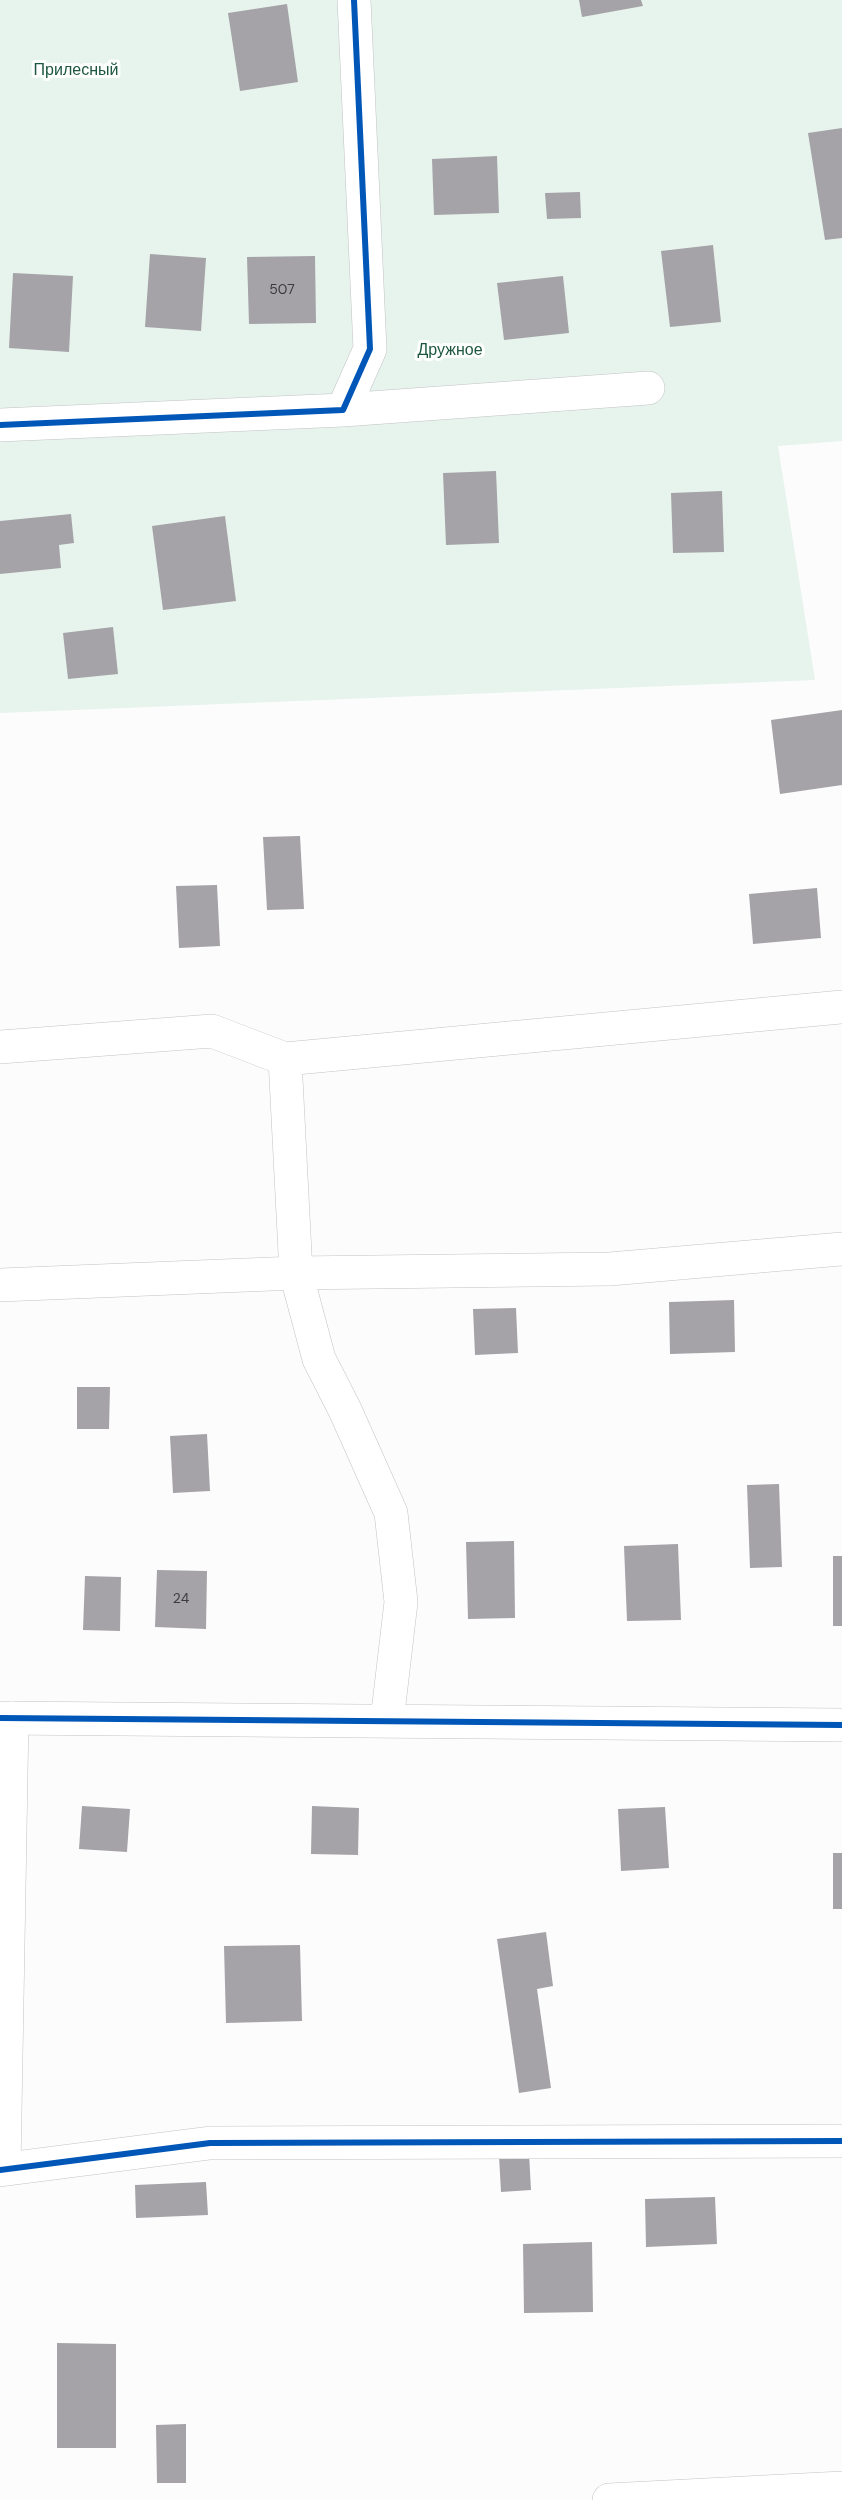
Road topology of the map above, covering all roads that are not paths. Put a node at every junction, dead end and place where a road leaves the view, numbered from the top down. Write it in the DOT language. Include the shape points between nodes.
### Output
graph roads {
  1 [pos="354,0"];
  2 [pos="648,388"];
  3 [pos="343,410"];
  4 [pos="0,425"];
  5 [pos="842,1007"];
  6 [pos="0,1047"];
  7 [pos="285,1059"];
  8 [pos="842,1249"];
  9 [pos="296,1273"];
  10 [pos="0,1286"];
  11 [pos="6,1718"];
  12 [pos="387,1721"];
  13 [pos="842,1725"];
  14 [pos="842,2141"];
  15 [pos="2,2169"];
  16 [pos="842,2488"];
  17 [pos="609,2500"];
  1 -- 3 [label="street" via="370,349"];
  2 -- 3 [label="street"];
  3 -- 4 [label="street"];
  5 -- 7 [label="street"];
  6 -- 7 [label="street" via="212,1031"];
  7 -- 9 [label="street"];
  8 -- 9 [label="street" via="610,1269"];
  9 -- 10 [label="street"];
  9 -- 12 [label="street" via="319,1359 391,1513 401,1602"];
  11 -- 12 [label="street"];
  11 -- 15 [label="street"];
  12 -- 13 [label="street"];
  14 -- 15 [label="street" via="210,2143"];
  16 -- 17 [label="street"];
}
